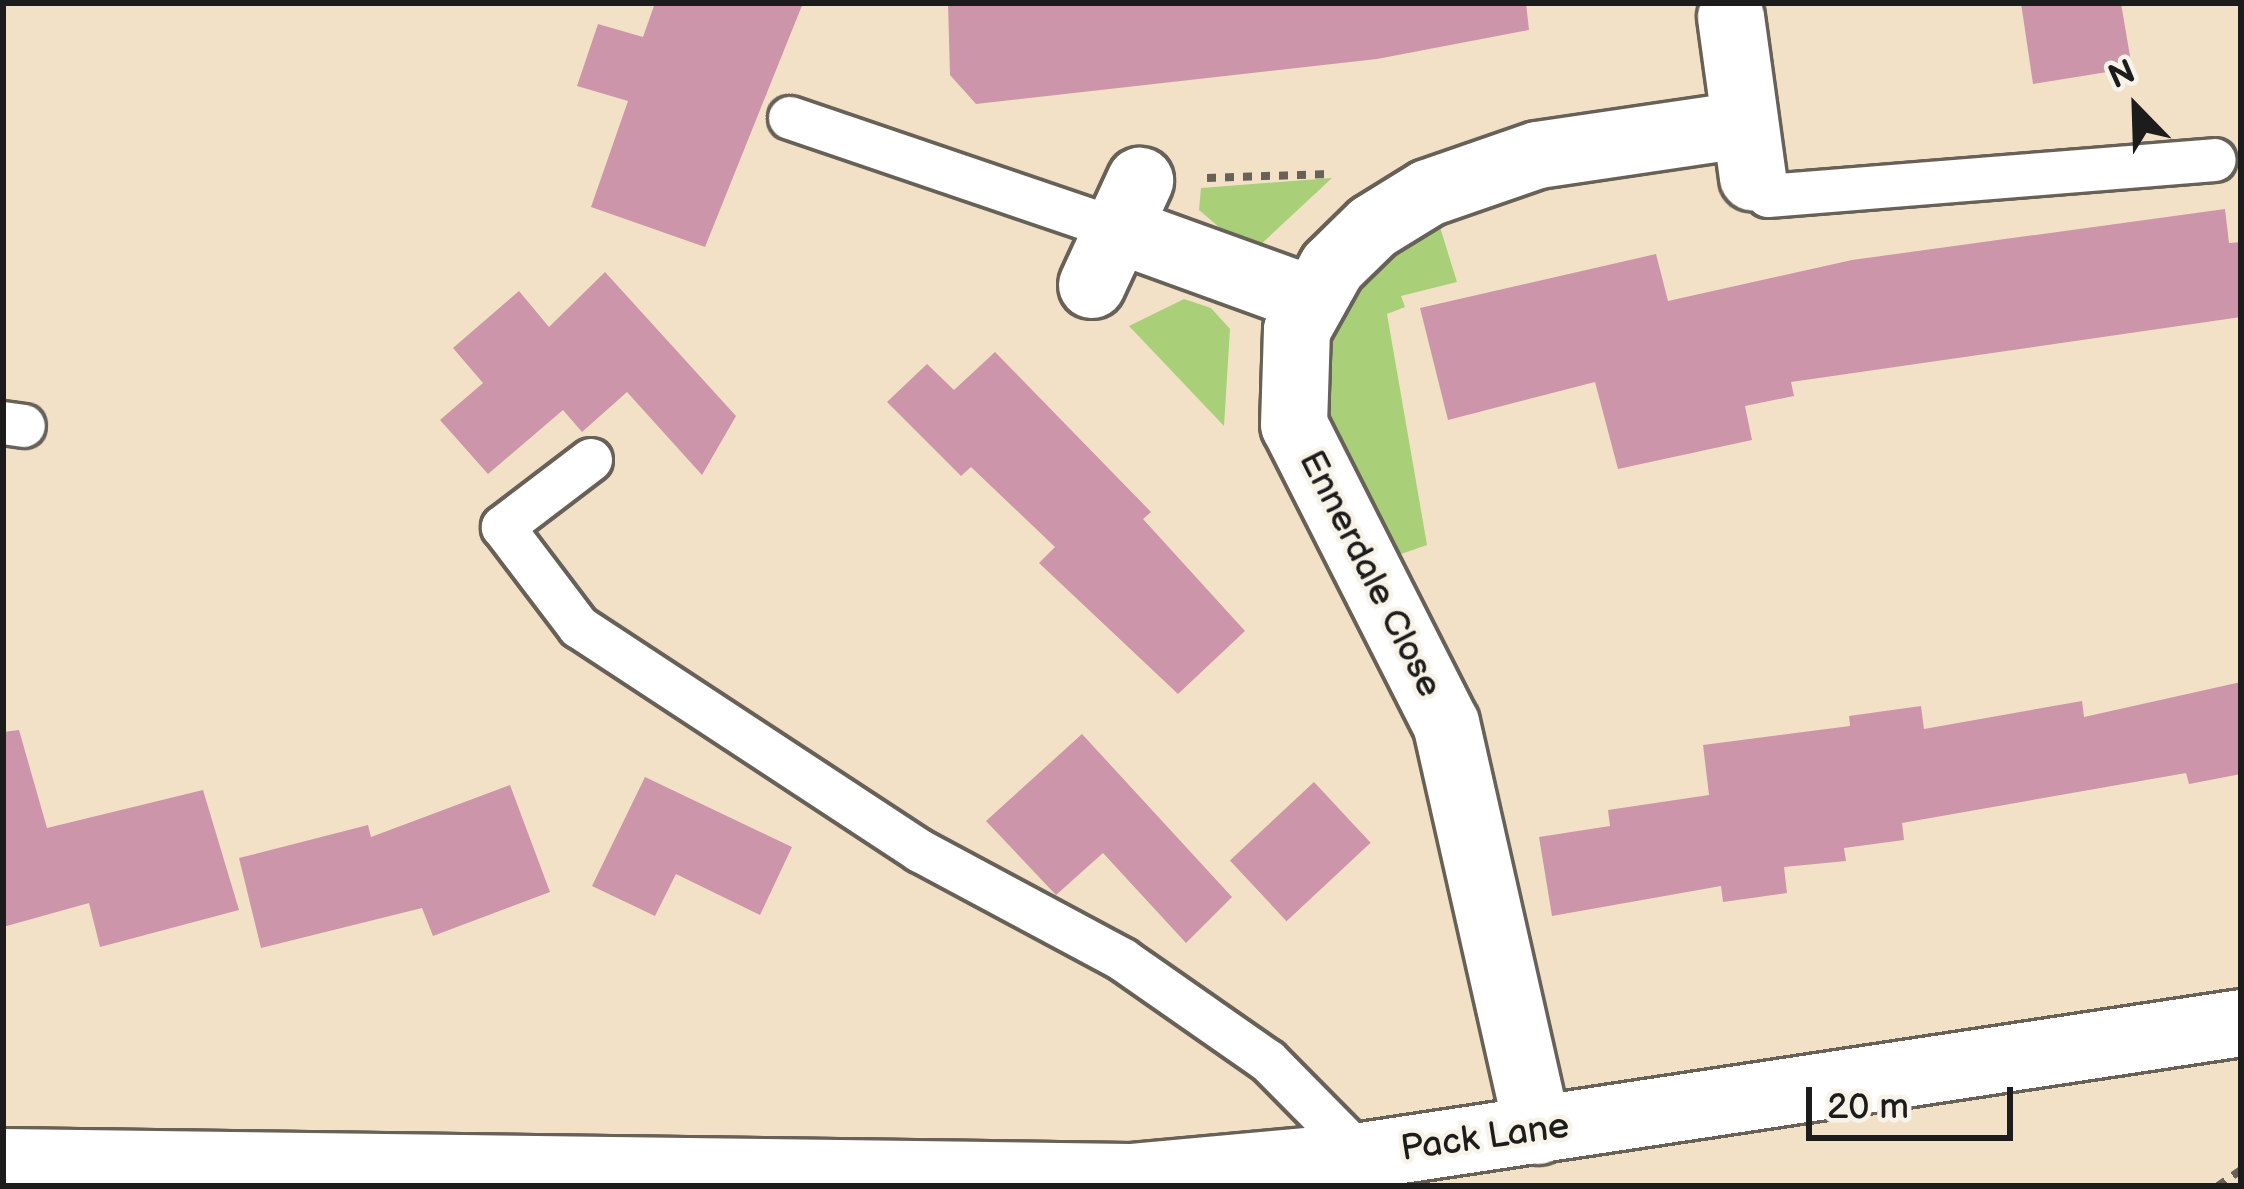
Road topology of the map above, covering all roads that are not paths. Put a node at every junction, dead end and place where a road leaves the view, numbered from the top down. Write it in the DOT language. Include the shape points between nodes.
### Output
graph roads {
  1 [pos="1731,16"];
  2 [pos="790,118"];
  3 [pos="1747,151"];
  4 [pos="2216,160"];
  5 [pos="1117,232"];
  6 [pos="1310,299"];
  7 [pos="591,460"];
  8 [pos="2241,1023"];
  9 [pos="1538,1131"];
  10 [pos="3,1162"];
  11 [pos="1364,1171"];
  1 -- 3 [label="street"];
  2 -- 5 [label="lane"];
  3 -- 4 [label="lane" via="1768,196"];
  3 -- 6 [label="street, Ennerdale Close" via="1484,168 1373,227"];
  5 -- 6 [label="street"];
  6 -- 9 [label="street, Ennerdale Close" via="1291,362 1294,425 1446,724"];
  7 -- 11 [label="lane" via="503,526 579,627 920,851 1123,960 1268,1061"];
  8 -- 9 [label="street, Pack Lane"];
  9 -- 11 [label="street, Pack Lane"];
  10 -- 11 [label="street, Pack Lane" via="969,1179"];
}
